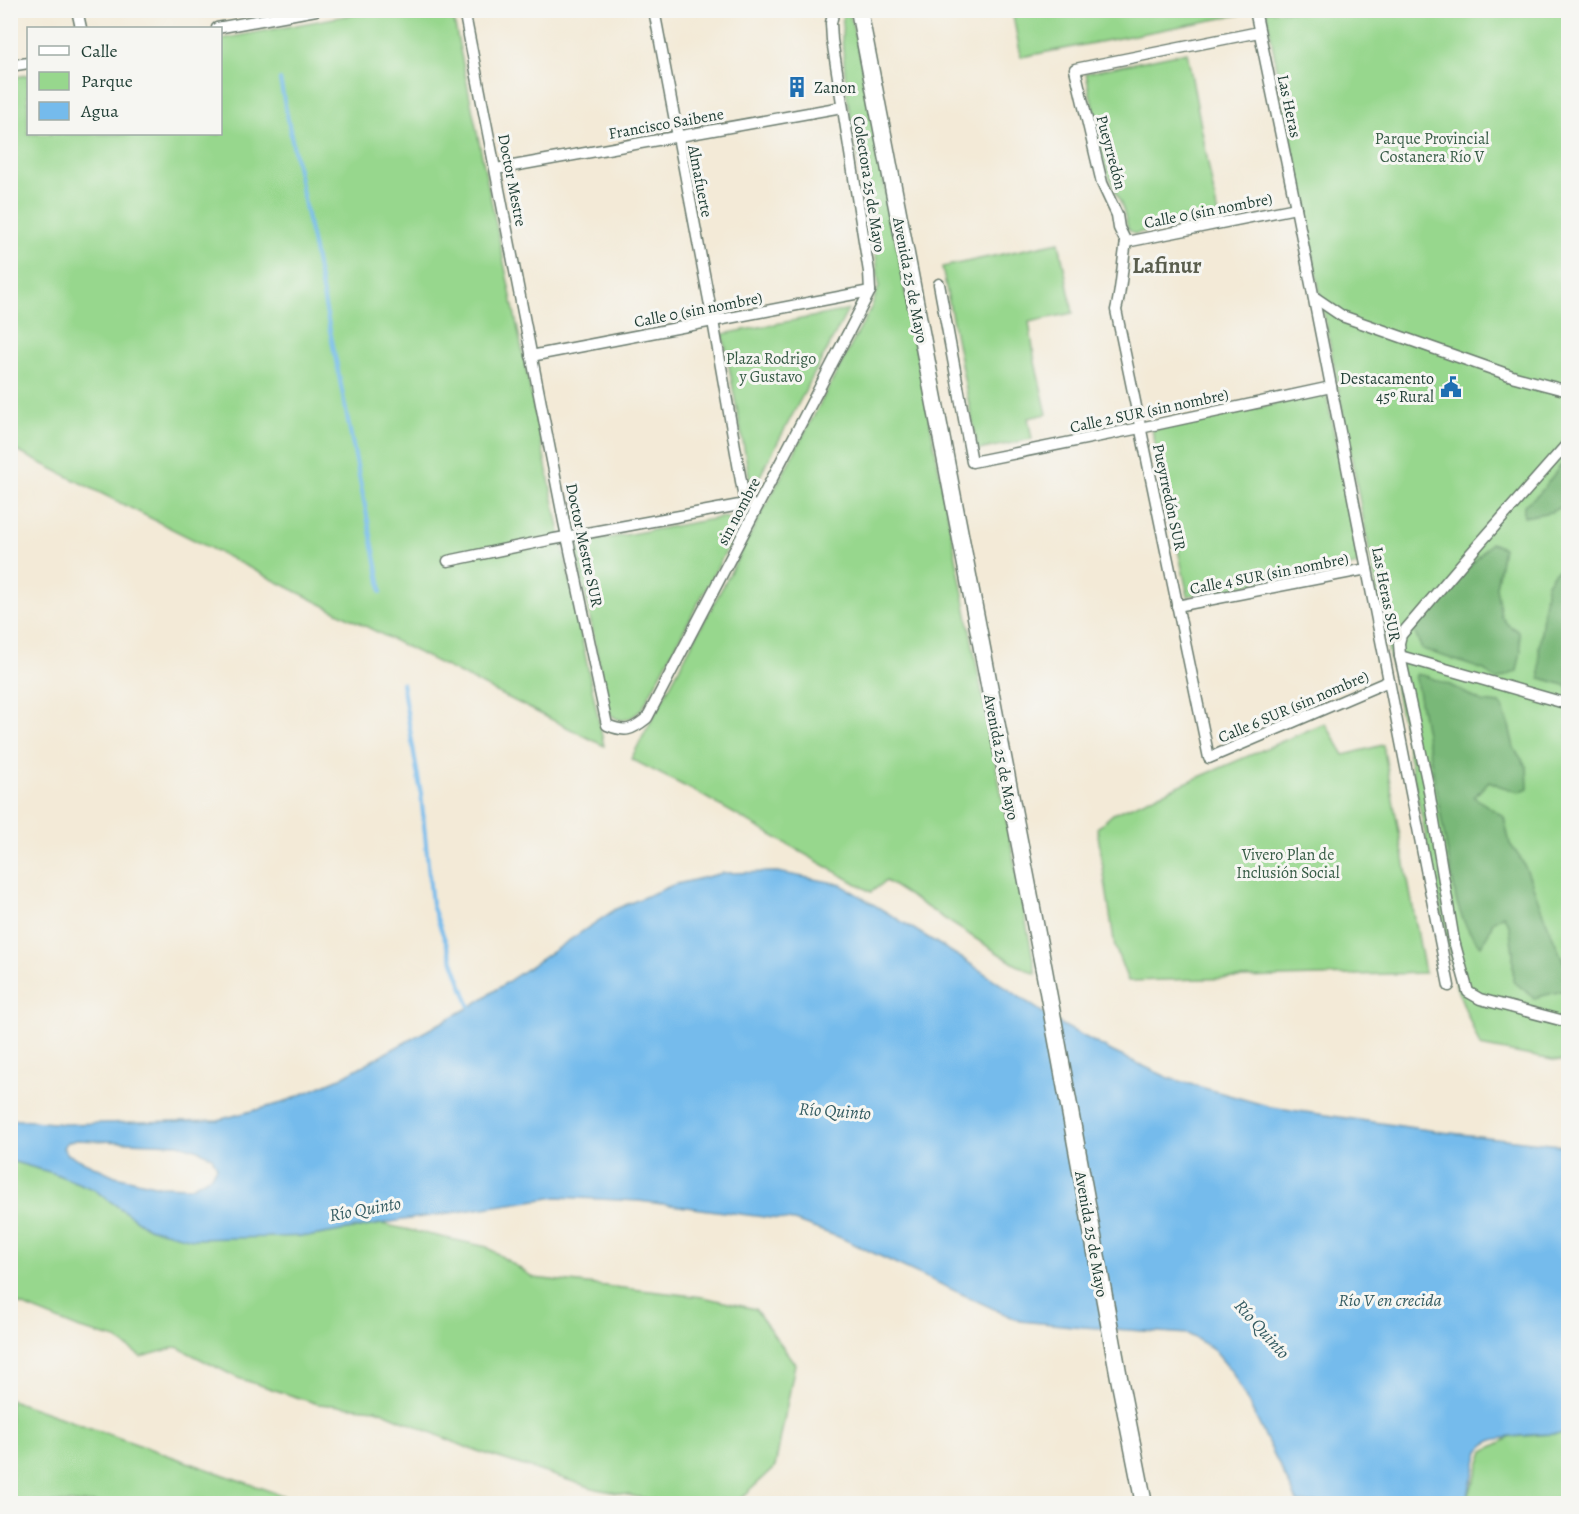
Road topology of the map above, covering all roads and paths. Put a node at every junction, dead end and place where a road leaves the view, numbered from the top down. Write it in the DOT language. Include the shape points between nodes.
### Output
graph roads {
  1 [pos="77,10"];
  2 [pos="316,10"];
  3 [pos="464,10"];
  4 [pos="654,10"];
  5 [pos="834,10"];
  6 [pos="859,10"];
  7 [pos="1255,10"];
  8 [pos="270,15"];
  9 [pos="81,27"];
  10 [pos="221,27"];
  11 [pos="1259,32"];
  12 [pos="27,63"];
  13 [pos="10,66"];
  14 [pos="842,106"];
  15 [pos="677,136"];
  16 [pos="496,169"];
  17 [pos="1296,208"];
  18 [pos="1125,242"];
  19 [pos="939,285"];
  20 [pos="870,291"];
  21 [pos="1314,297"];
  22 [pos="713,321"];
  23 [pos="531,356"];
  24 [pos="1331,387"];
  25 [pos="1569,391"];
  26 [pos="1140,428"];
  27 [pos="1569,443"];
  28 [pos="745,504"];
  29 [pos="758,505"];
  30 [pos="567,537"];
  31 [pos="448,561"];
  32 [pos="1367,569"];
  33 [pos="1177,606"];
  34 [pos="1400,656"];
  35 [pos="1389,681"];
  36 [pos="1569,704"];
  37 [pos="620,731"];
  38 [pos="1209,758"];
  39 [pos="1449,986"];
  40 [pos="1569,1022"];
  41 [pos="1144,1503"];
  1 -- 9 [label="street"];
  2 -- 8 [label="street"];
  3 -- 16 [label="street, Doctor Mestre"];
  4 -- 15 [label="street, Almafuerte"];
  5 -- 14 [label="street, Colectora 25 de Mayo" via="832,40"];
  6 -- 41 [label="main road, Avenida 25 de Mayo"];
  7 -- 11 [label="street, Las Heras"];
  8 -- 10 [label="street"];
  11 -- 17 [label="street, Las Heras"];
  11 -- 18 [label="street, Pueyrredón" via="1075,69 1102,183"];
  12 -- 13 [label="street"];
  14 -- 15 [label="street, Francisco Saibene"];
  14 -- 20 [label="street, Colectora 25 de Mayo"];
  15 -- 16 [label="street, Francisco Saibene"];
  15 -- 22 [label="street, Almafuerte"];
  16 -- 23 [label="street, Doctor Mestre"];
  17 -- 18 [label="street, Calle 0 (sin nombre)"];
  17 -- 21 [label="street, Las Heras SUR"];
  18 -- 26 [label="street, Pueyrredón SUR" via="1116,310"];
  19 -- 26 [label="street, Calle 2 SUR (sin nombre)" via="972,462"];
  20 -- 22 [label="street, Calle 0 (sin nombre)"];
  20 -- 29 [label="street, sin nombre"];
  21 -- 24 [label="street, Las Heras SUR"];
  21 -- 25 [label="street" via="1342,316"];
  22 -- 23 [label="street, Calle 0 (sin nombre)"];
  22 -- 28 [label="street, Almafuerte"];
  23 -- 30 [label="street, Doctor Mestre SUR"];
  24 -- 26 [label="street, Calle 2 SUR (sin nombre)"];
  24 -- 32 [label="street, Las Heras SUR"];
  26 -- 33 [label="street, Pueyrredón SUR"];
  27 -- 34 [label="street" via="1401,635"];
  28 -- 29 [label="street"];
  28 -- 30 [label="street"];
  29 -- 37 [label="street, sin nombre" via="647,718 634,728"];
  30 -- 31 [label="street"];
  30 -- 37 [label="street, Doctor Mestre SUR" via="607,725"];
  32 -- 33 [label="street, Calle 4 SUR (sin nombre)"];
  32 -- 35 [label="street, Las Heras SUR"];
  33 -- 38 [label="street, Pueyrredón SUR"];
  34 -- 36 [label="street"];
  34 -- 40 [label="street" via="1428,785 1454,941 1468,992 1480,999"];
  35 -- 38 [label="street, Calle 6 SUR (sin nombre)"];
  35 -- 39 [label="street, Las Heras SUR"];
}
